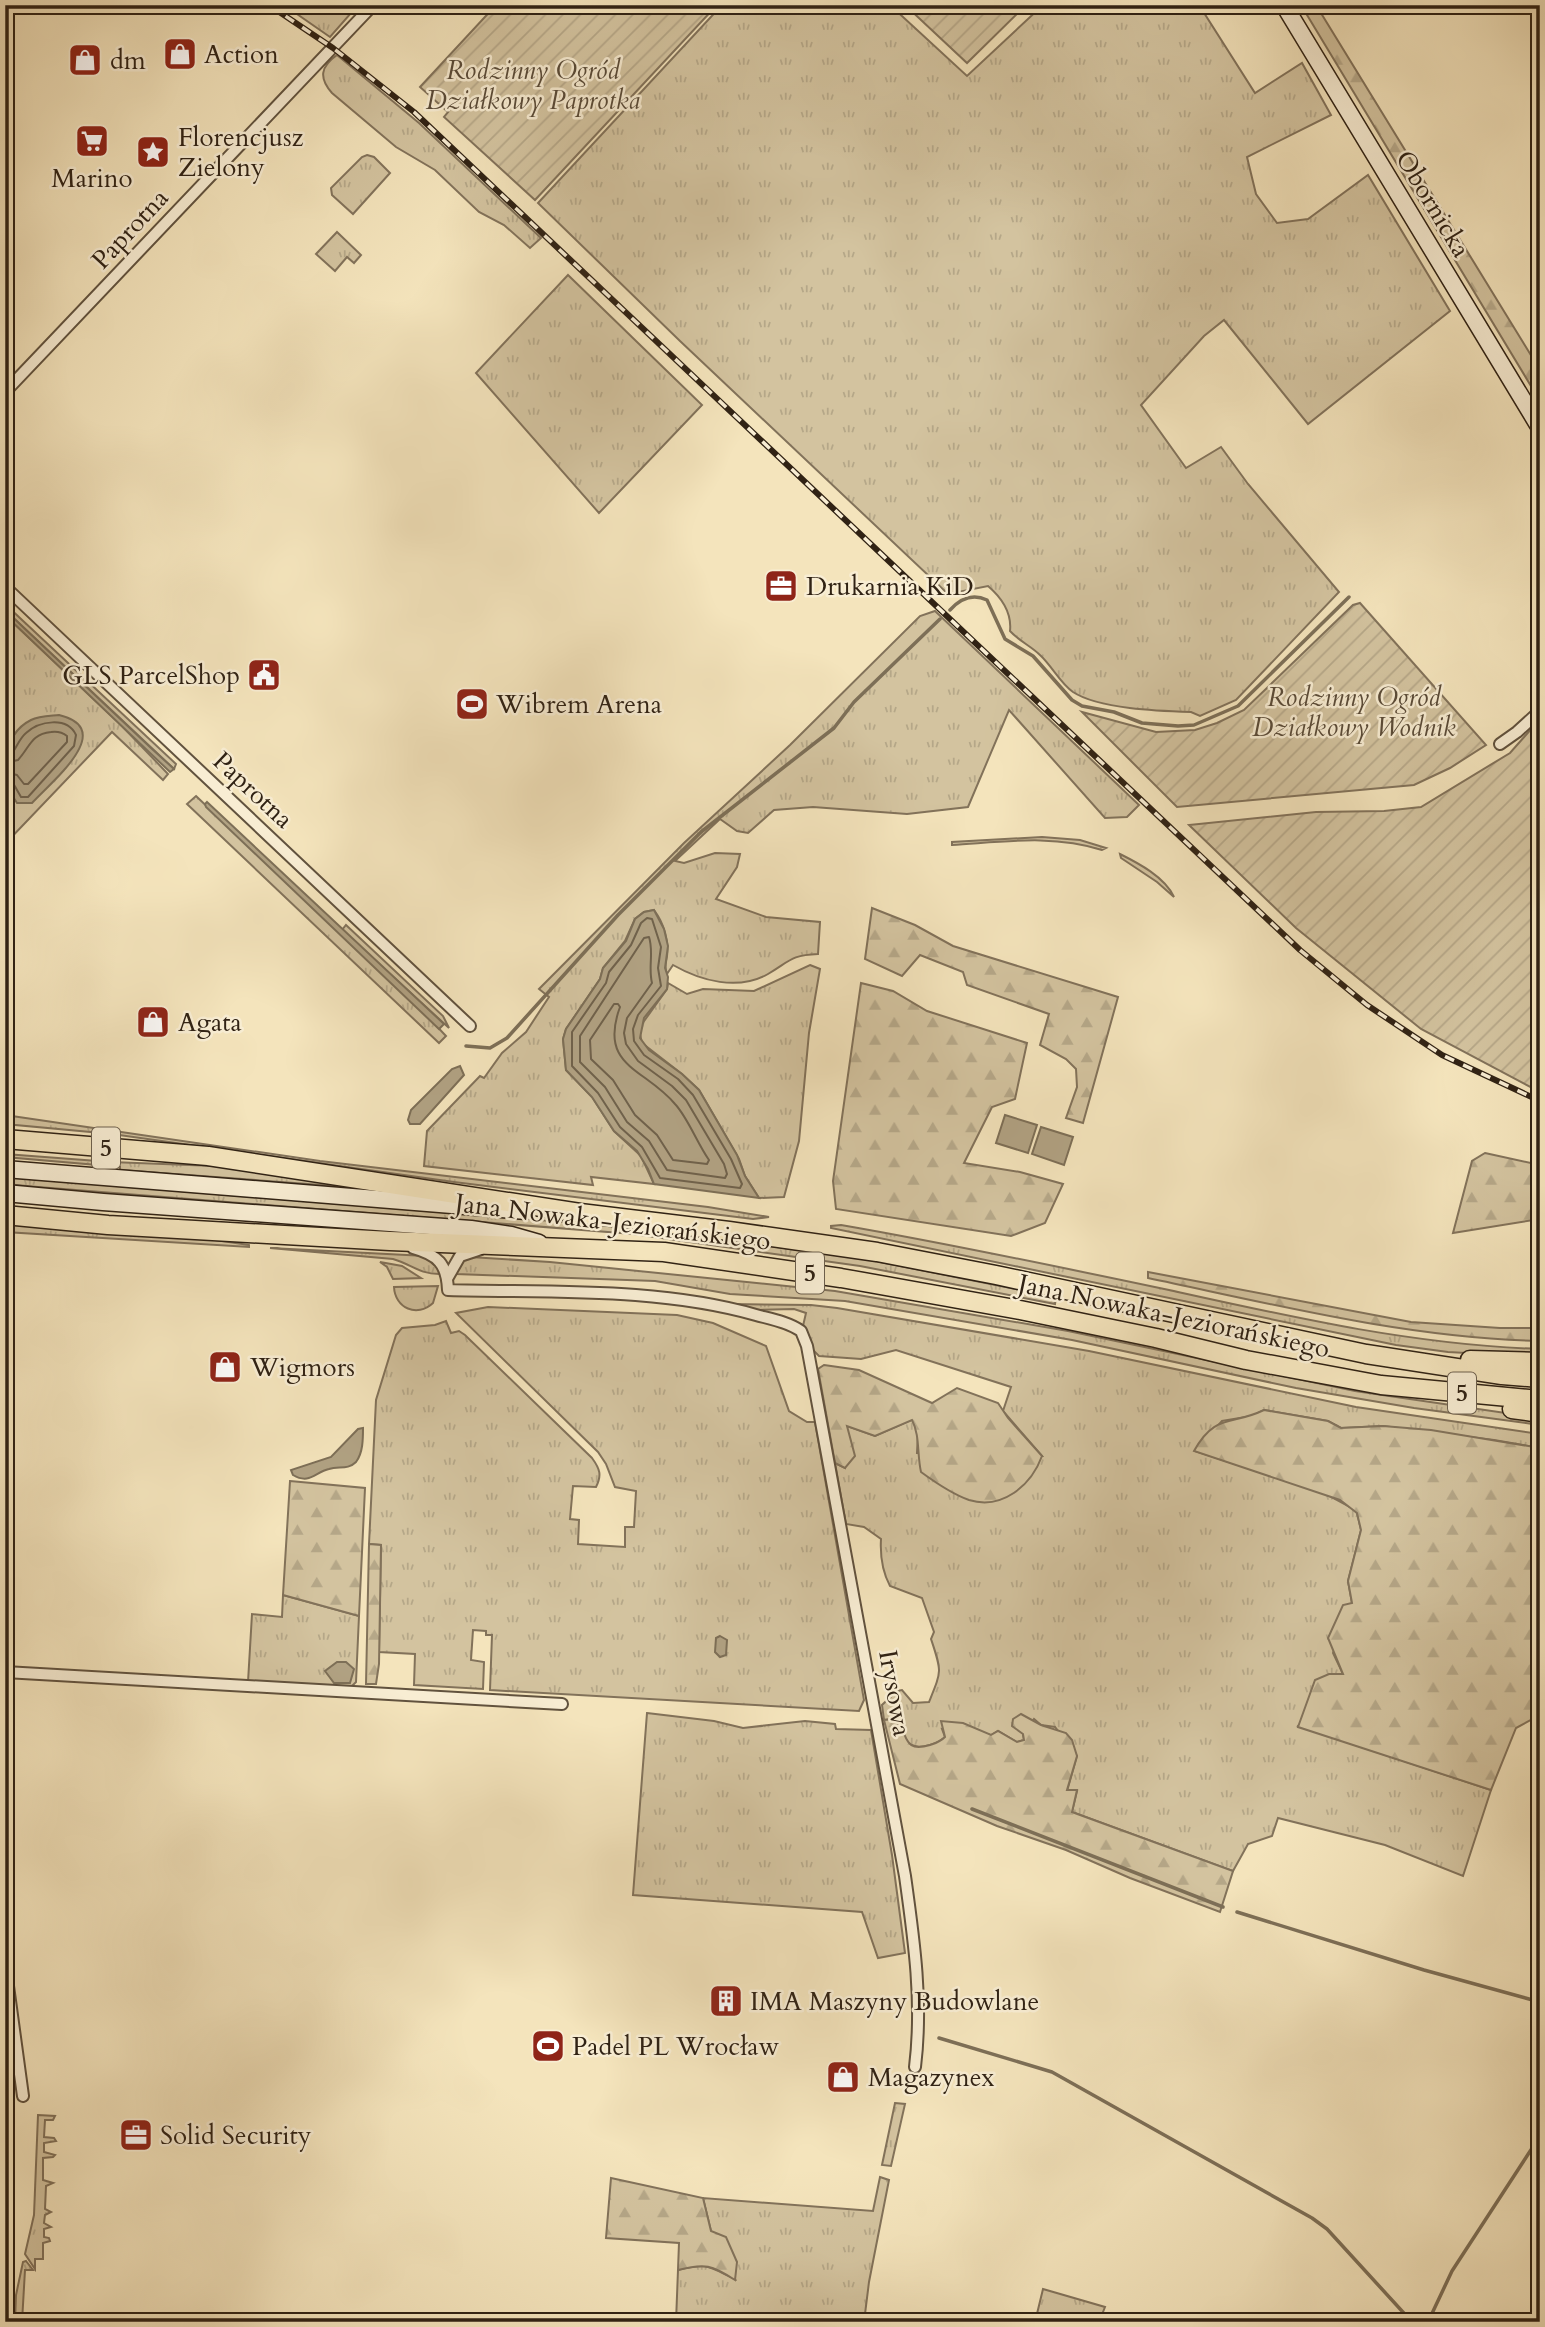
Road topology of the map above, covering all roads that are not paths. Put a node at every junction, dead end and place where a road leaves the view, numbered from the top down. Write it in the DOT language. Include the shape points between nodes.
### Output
graph roads {
  1 [pos="373,5"];
  2 [pos="1284,5"];
  3 [pos="5,392"];
  4 [pos="1540,428"];
  5 [pos="5,587"];
  6 [pos="1540,710"];
  7 [pos="1500,744"];
  8 [pos="470,1026"];
  9 [pos="5,1139"];
  10 [pos="5,1169"];
  11 [pos="5,1193"];
  12 [pos="580,1213"];
  13 [pos="5,1215"];
  14 [pos="390,1241"];
  15 [pos="495,1244"];
  16 [pos="551,1246"];
  17 [pos="448,1277"];
  18 [pos="1406,1361"];
  19 [pos="1540,1362"];
  20 [pos="1540,1378"];
  21 [pos="1385,1385"];
  22 [pos="1540,1400"];
  23 [pos="1540,1413"];
  24 [pos="5,1672"];
  25 [pos="562,1704"];
  26 [pos="5,1964"];
  27 [pos="915,2067"];
  28 [pos="23,2095"];
  1 -- 3 [label="street, Paprotna"];
  2 -- 4 [label="street, Obornicka"];
  5 -- 8 [label="street, Paprotna"];
  6 -- 7 [label="street"];
  9 -- 12 [label="main road, 5" via="208,1156"];
  10 -- 12 [label="street, Jana Nowaka-Jeziorańskiego"];
  11 -- 16 [label="street, Jana Nowaka-Jeziorańskiego" via="471,1229"];
  12 -- 18 [label="main road, Jana Nowaka-Jeziorańskiego / 5" via="877,1252"];
  13 -- 14 [label="main road, 5"];
  14 -- 15 [label="main road, 5"];
  14 -- 17 [label="street" via="435,1255"];
  15 -- 16 [label="main road, 5"];
  15 -- 17 [label="street" via="460,1256"];
  16 -- 21 [label="main road, Jana Nowaka-Jeziorańskiego / 5" via="664,1252 841,1278"];
  17 -- 27 [label="street, Irysowa" via="448,1290 671,1298 741,1311 801,1331 905,1876 917,1964 920,2030"];
  18 -- 19 [label="main road"];
  18 -- 20 [label="main road, Jana Nowaka-Jeziorańskiego / 5"];
  21 -- 22 [label="main road, Jana Nowaka-Jeziorańskiego / 5"];
  21 -- 23 [label="main road"];
  24 -- 25 [label="street"];
  26 -- 28 [label="street"];
}
